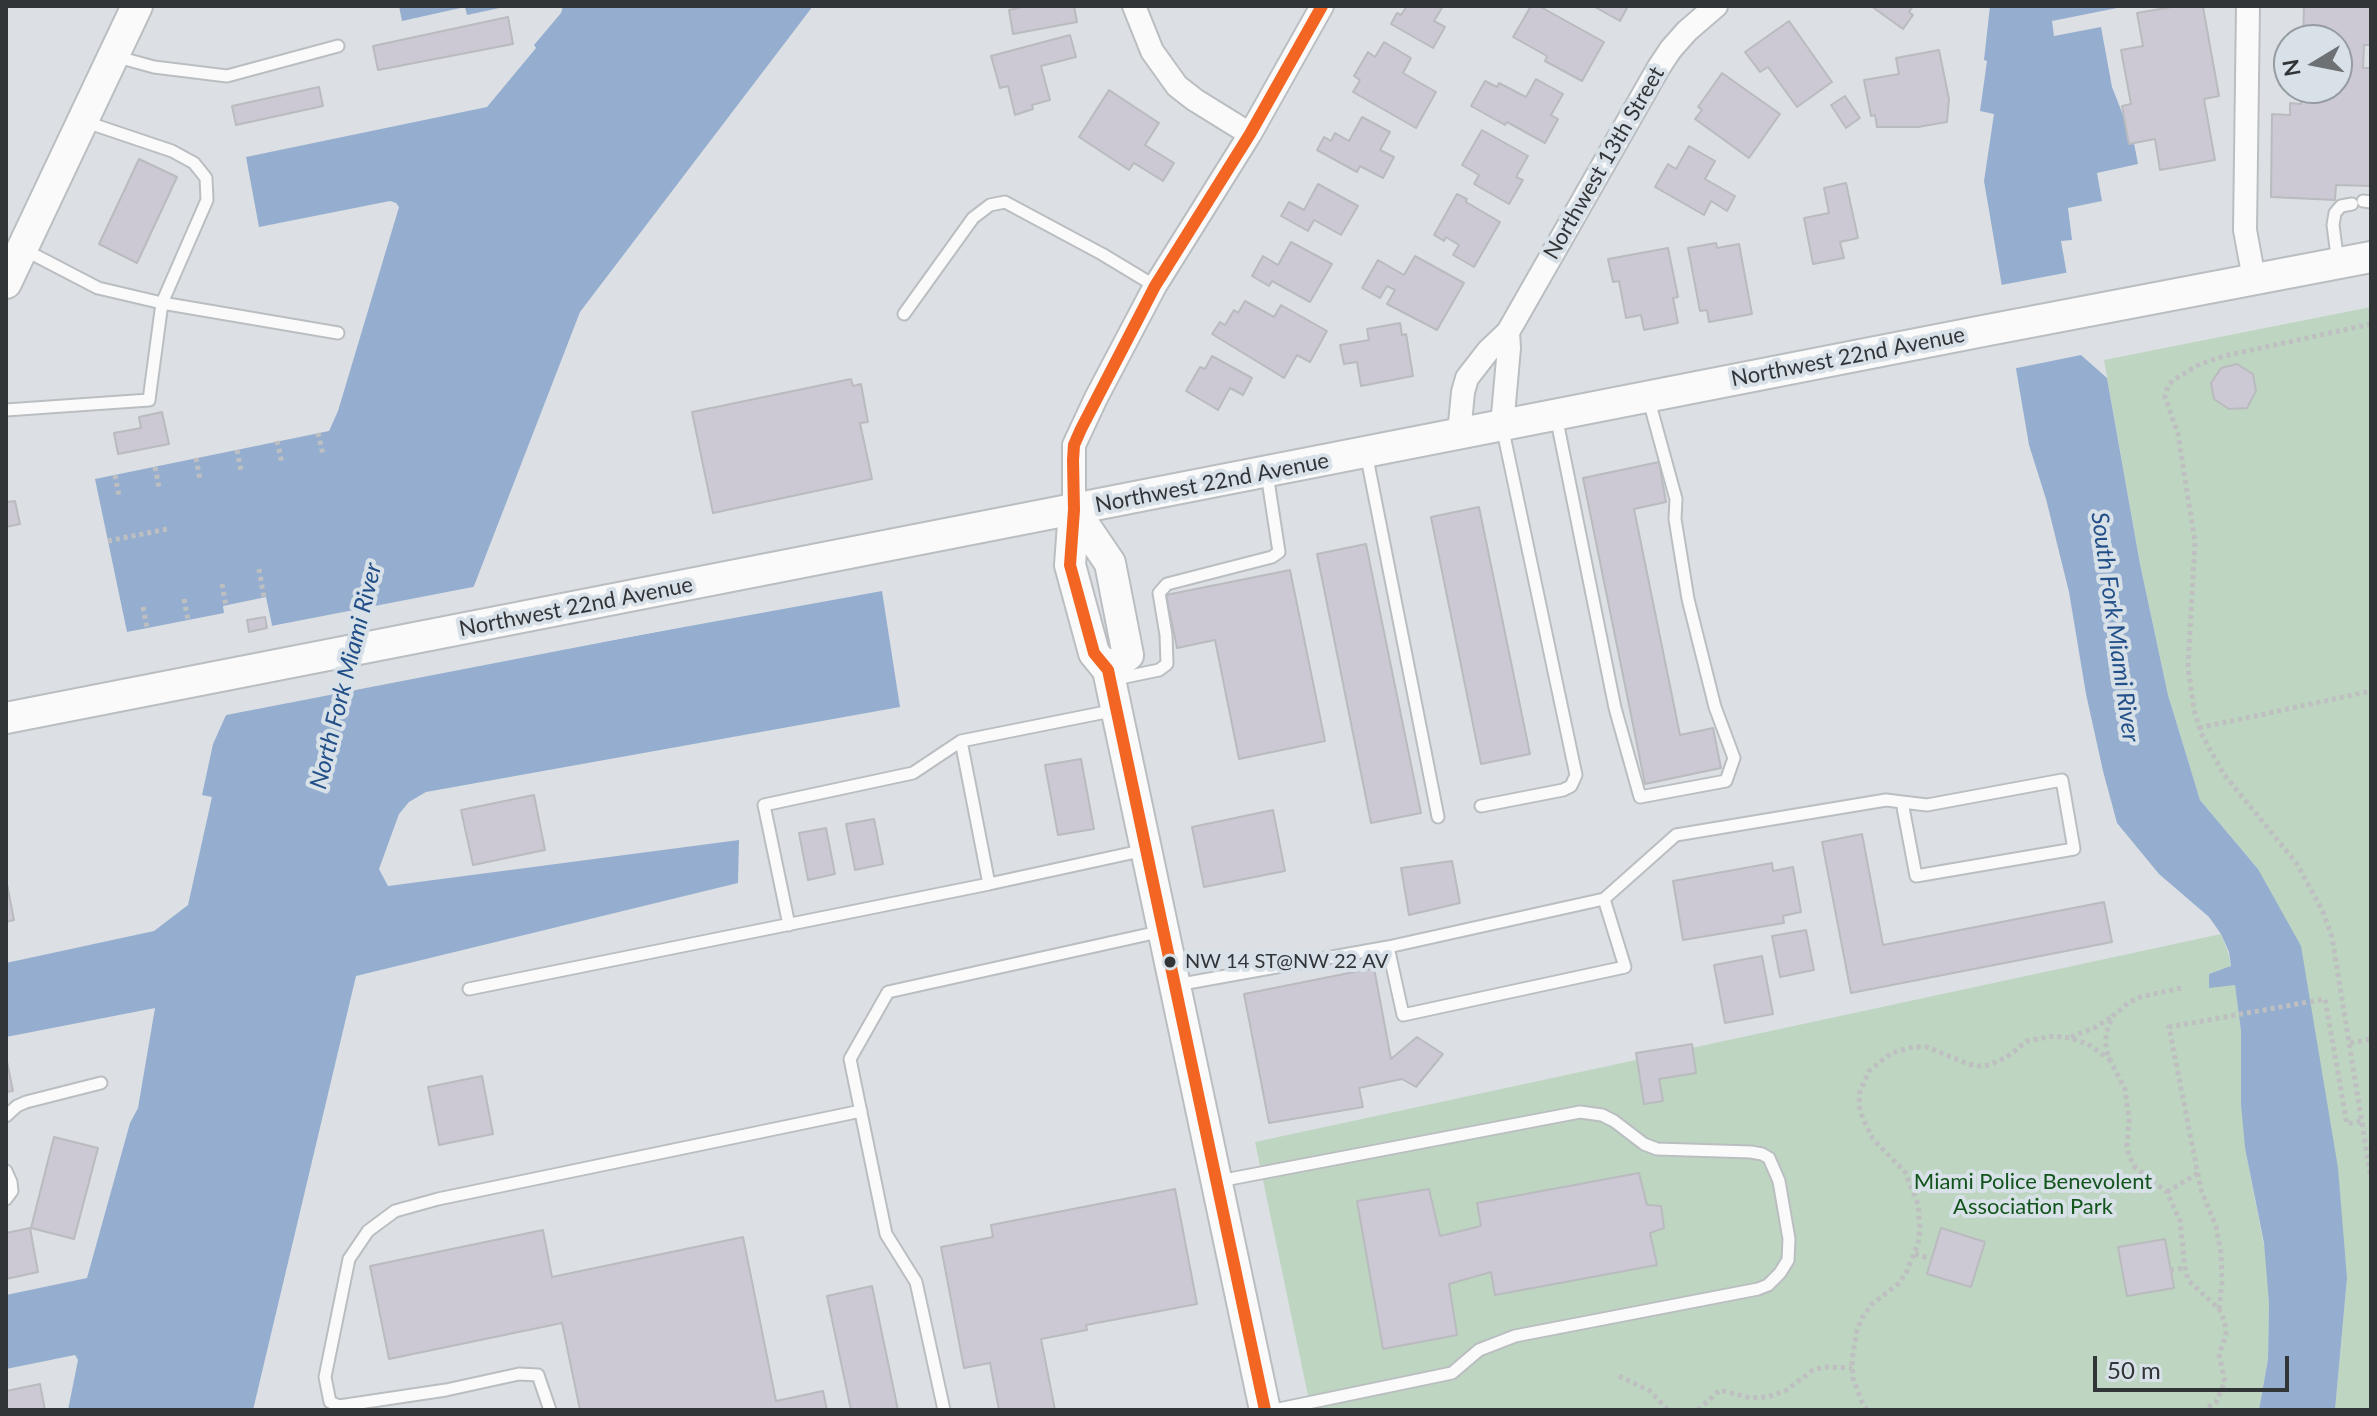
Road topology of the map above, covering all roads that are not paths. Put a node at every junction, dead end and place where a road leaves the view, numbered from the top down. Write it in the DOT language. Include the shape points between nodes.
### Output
graph roads {
  1 [pos="137,6"];
  2 [pos="1134,6"];
  3 [pos="1322,6"];
  4 [pos="1716,6"];
  5 [pos="2248,6"];
  6 [pos="338,46"];
  7 [pos="114,56"];
  8 [pos="83,121"];
  9 [pos="1250,134"];
  10 [pos="2362,202"];
  11 [pos="22,248"];
  12 [pos="2371,257"];
  13 [pos="2339,263"];
  14 [pos="2254,279"];
  15 [pos="6,283"];
  16 [pos="1155,286"];
  17 [pos="162,303"];
  18 [pos="904,314"];
  19 [pos="1508,332"];
  20 [pos="338,333"];
  21 [pos="1648,397"];
  22 [pos="6,410"];
  23 [pos="1556,415"];
  24 [pos="1502,426"];
  25 [pos="1459,434"];
  26 [pos="1366,453"];
  27 [pos="1267,473"];
  28 [pos="1074,510"];
  29 [pos="1112,687"];
  30 [pos="6,718"];
  31 [pos="961,741"];
  32 [pos="1902,802"];
  33 [pos="1481,806"];
  34 [pos="1438,817"];
  35 [pos="1146,850"];
  36 [pos="989,884"];
  37 [pos="1604,899"];
  38 [pos="789,925"];
  39 [pos="1164,931"];
  40 [pos="1388,947"];
  41 [pos="1175,985"];
  42 [pos="469,989"];
  43 [pos="101,1083"];
  44 [pos="861,1111"];
  45 [pos="6,1116"];
  46 [pos="6,1171"];
  47 [pos="1217,1182"];
  48 [pos="6,1199"];
  49 [pos="550,1410"];
  50 [pos="944,1410"];
  51 [pos="1265,1410"];
  52 [pos="1274,1410"];
  1 -- 7 [label="main road"];
  2 -- 9 [label="street" via="1152,51 1177,86"];
  3 -- 9 [label="street"];
  4 -- 19 [label="street, Northwest 13th Street" via="1687,31 1659,67"];
  5 -- 14 [label="street" via="2245,230"];
  6 -- 7 [label="lane" via="227,76"];
  7 -- 8 [label="main road"];
  8 -- 11 [label="main road"];
  8 -- 17 [label="lane" via="172,151 194,163 206,178 207,200"];
  9 -- 16 [label="street"];
  10 -- 13 [label="lane" via="2341,206 2335,213"];
  11 -- 15 [label="main road"];
  11 -- 17 [label="lane" via="98,288"];
  12 -- 13 [label="main road, Northwest 22nd Avenue"];
  13 -- 14 [label="main road, Northwest 22nd Avenue"];
  14 -- 21 [label="main road, Northwest 22nd Avenue"];
  16 -- 18 [label="lane" via="1005,202 990,205 973,218"];
  16 -- 28 [label="street" via="1074,445"];
  17 -- 20 [label="lane"];
  17 -- 22 [label="lane" via="149,400"];
  19 -- 24 [label="street, Northwest 13th Street"];
  19 -- 25 [label="street, Northwest 13th Street" via="1467,378"];
  21 -- 23 [label="main road, Northwest 22nd Avenue"];
  21 -- 23 [label="lane" via="1676,499 1688,599 1715,707 1734,758 1726,781 1640,797 1615,708"];
  23 -- 24 [label="main road, Northwest 22nd Avenue"];
  24 -- 25 [label="main road, Northwest 22nd Avenue"];
  24 -- 33 [label="lane" via="1576,775 1563,790"];
  25 -- 26 [label="main road, Northwest 22nd Avenue"];
  26 -- 27 [label="main road, Northwest 22nd Avenue"];
  26 -- 34 [label="lane"];
  27 -- 28 [label="main road, Northwest 22nd Avenue"];
  27 -- 29 [label="lane" via="1279,552 1167,584 1159,593 1167,664"];
  28 -- 29 [label="main road" via="1110,563 1128,655"];
  28 -- 30 [label="main road, Northwest 22nd Avenue"];
  29 -- 31 [label="lane"];
  29 -- 35 [label="main road"];
  31 -- 36 [label="lane"];
  31 -- 38 [label="lane" via="913,773 764,805"];
  32 -- 32 [label="lane" via="1927,805 2062,780 2074,849 1916,876"];
  32 -- 37 [label="lane" via="1886,800 1676,835"];
  35 -- 36 [label="lane"];
  35 -- 39 [label="main road"];
  36 -- 38 [label="lane"];
  37 -- 40 [label="lane"];
  37 -- 40 [label="lane" via="1625,967 1403,1015"];
  38 -- 42 [label="lane"];
  39 -- 41 [label="main road"];
  39 -- 44 [label="lane" via="888,992 850,1059"];
  40 -- 41 [label="lane"];
  41 -- 47 [label="main road"];
  43 -- 45 [label="lane" via="26,1102"];
  44 -- 49 [label="lane" via="438,1199 395,1211 368,1231 349,1259 325,1377 330,1402 369,1402 519,1374 538,1375"];
  44 -- 50 [label="lane" via="886,1234 916,1282"];
  46 -- 48 [label="lane" via="12,1191"];
  47 -- 51 [label="main road"];
  47 -- 52 [label="lane" via="1580,1112 1602,1115 1657,1149 1762,1154 1779,1181 1788,1260 1768,1285 1515,1336 1479,1350 1452,1373 1437,1378"];
}
